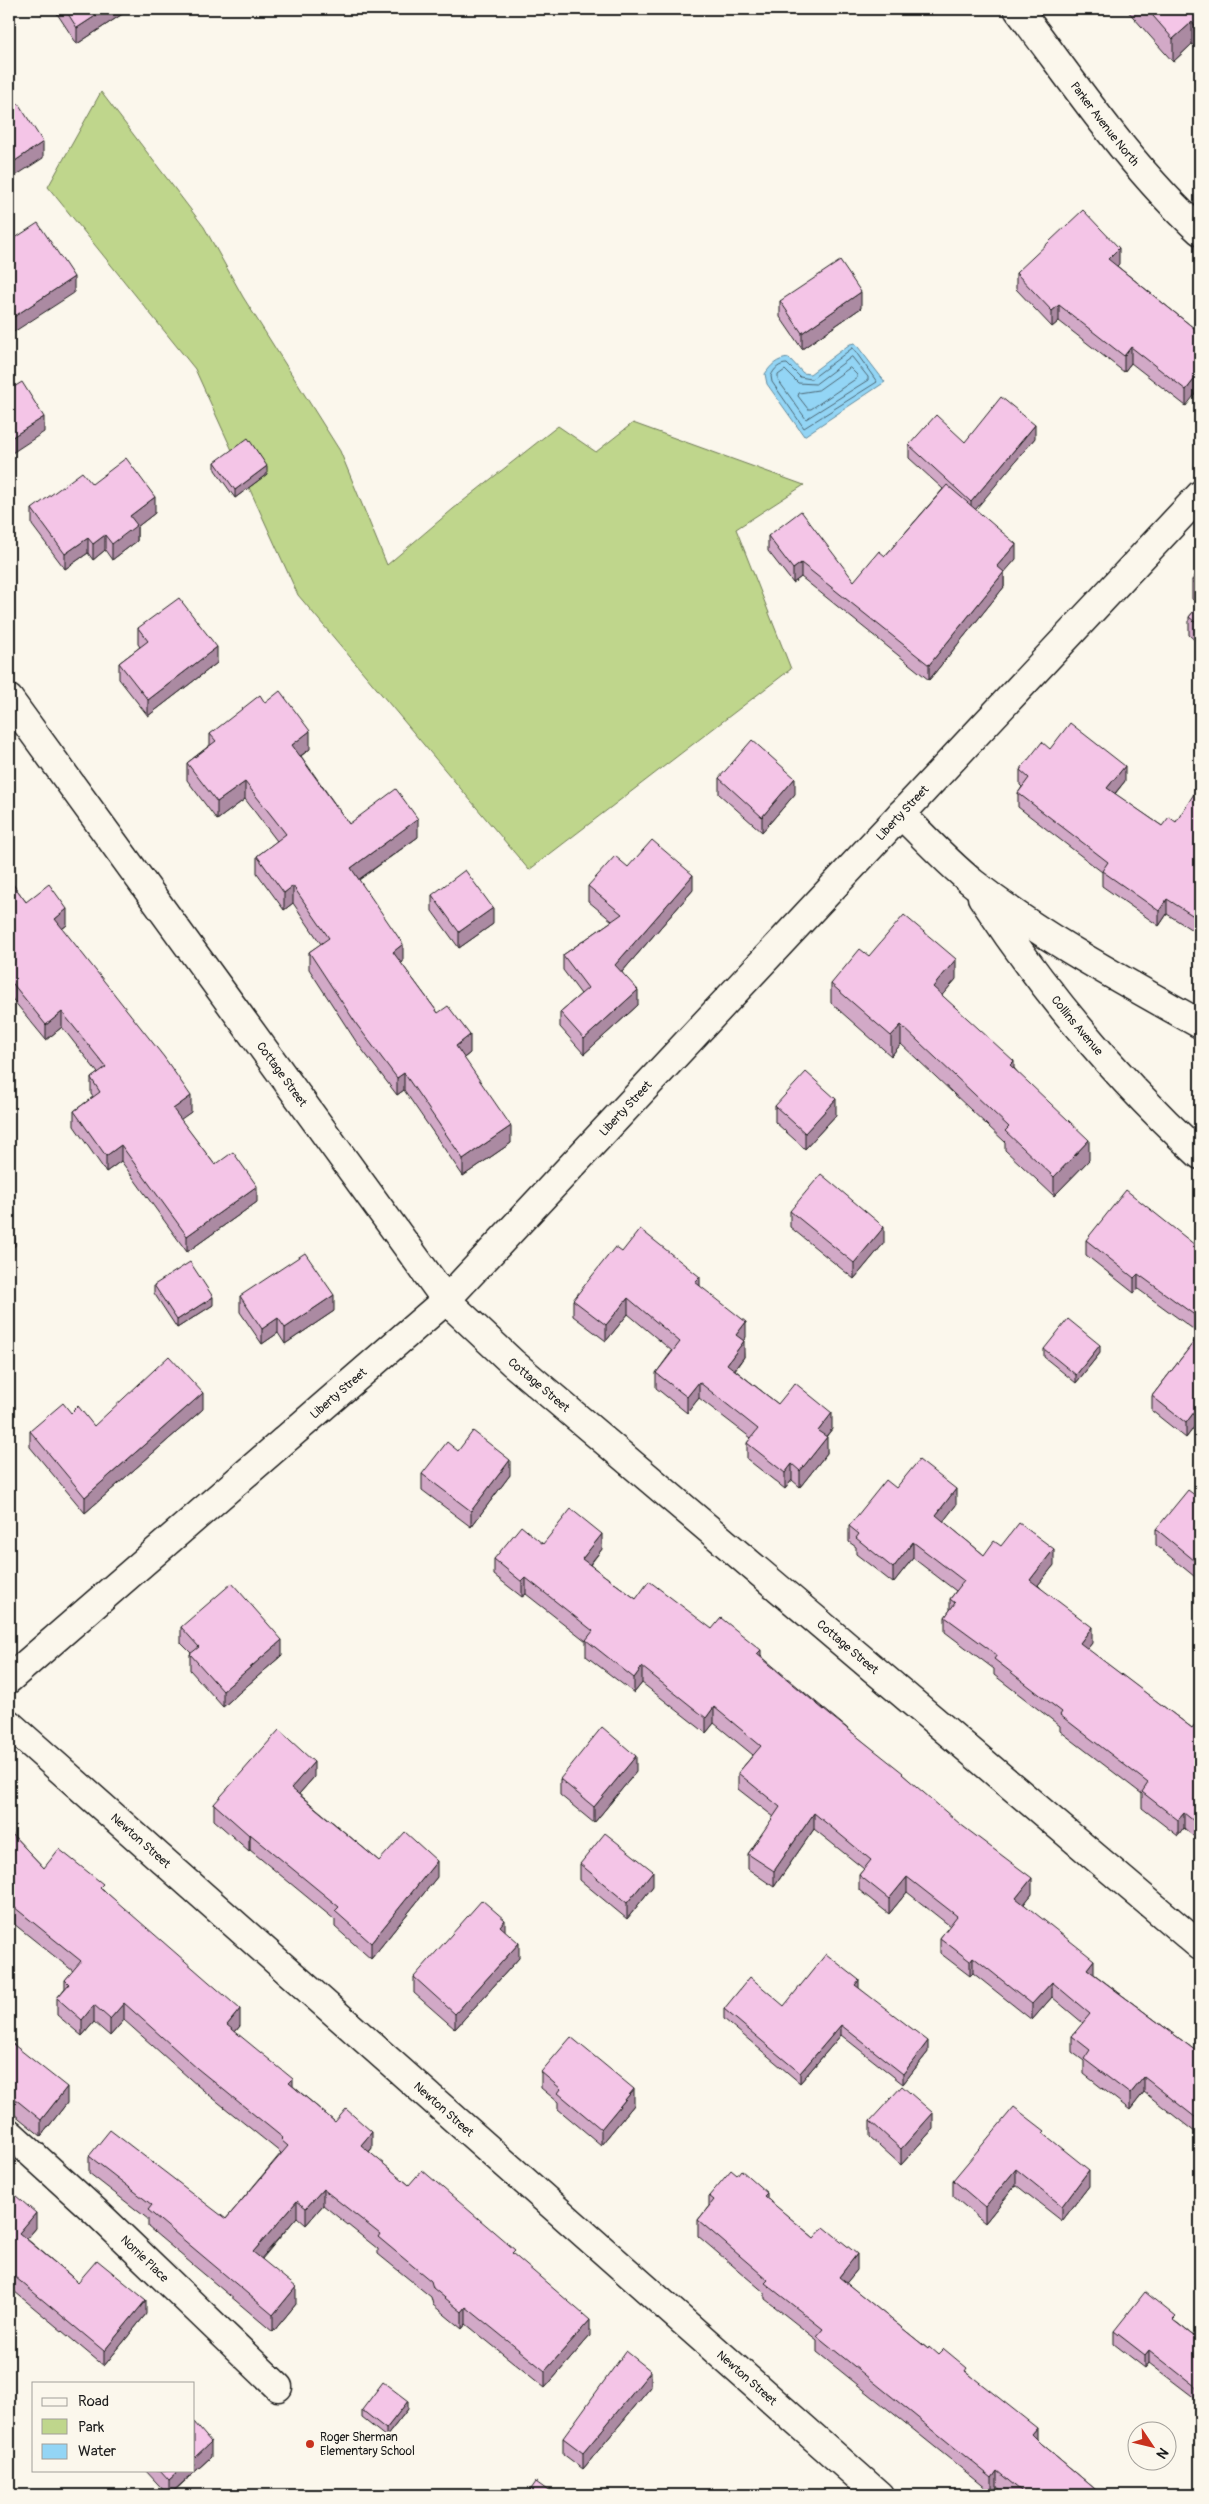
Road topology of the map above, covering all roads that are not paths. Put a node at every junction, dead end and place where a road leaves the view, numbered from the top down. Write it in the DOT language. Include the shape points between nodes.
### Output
graph roads {
  1 [pos="1018,9"];
  2 [pos="1200,231"];
  3 [pos="1200,495"];
  4 [pos="9,699"];
  5 [pos="901,814"];
  6 [pos="972,882"];
  7 [pos="1200,1024"];
  8 [pos="1200,1155"];
  9 [pos="446,1300"];
  10 [pos="9,1678"];
  11 [pos="9,1724"];
  12 [pos="1200,1946"];
  13 [pos="9,2133"];
  14 [pos="278,2387"];
  15 [pos="879,2495"];
  1 -- 2 [label="street, Parker Avenue North" via="1124,148"];
  3 -- 5 [label="street, Liberty Street"];
  4 -- 9 [label="street, Cottage Street"];
  5 -- 6 [label="street, Collins Avenue"];
  5 -- 9 [label="street, Liberty Street"];
  6 -- 7 [label="street, Collins Avenue" via="1084,960"];
  6 -- 8 [label="street, Collins Avenue" via="1049,994 1094,1048"];
  9 -- 10 [label="street, Liberty Street"];
  9 -- 12 [label="street, Cottage Street" via="513,1363"];
  11 -- 15 [label="street, Newton Street"];
  13 -- 14 [label="street, Norrie Place"];
}
